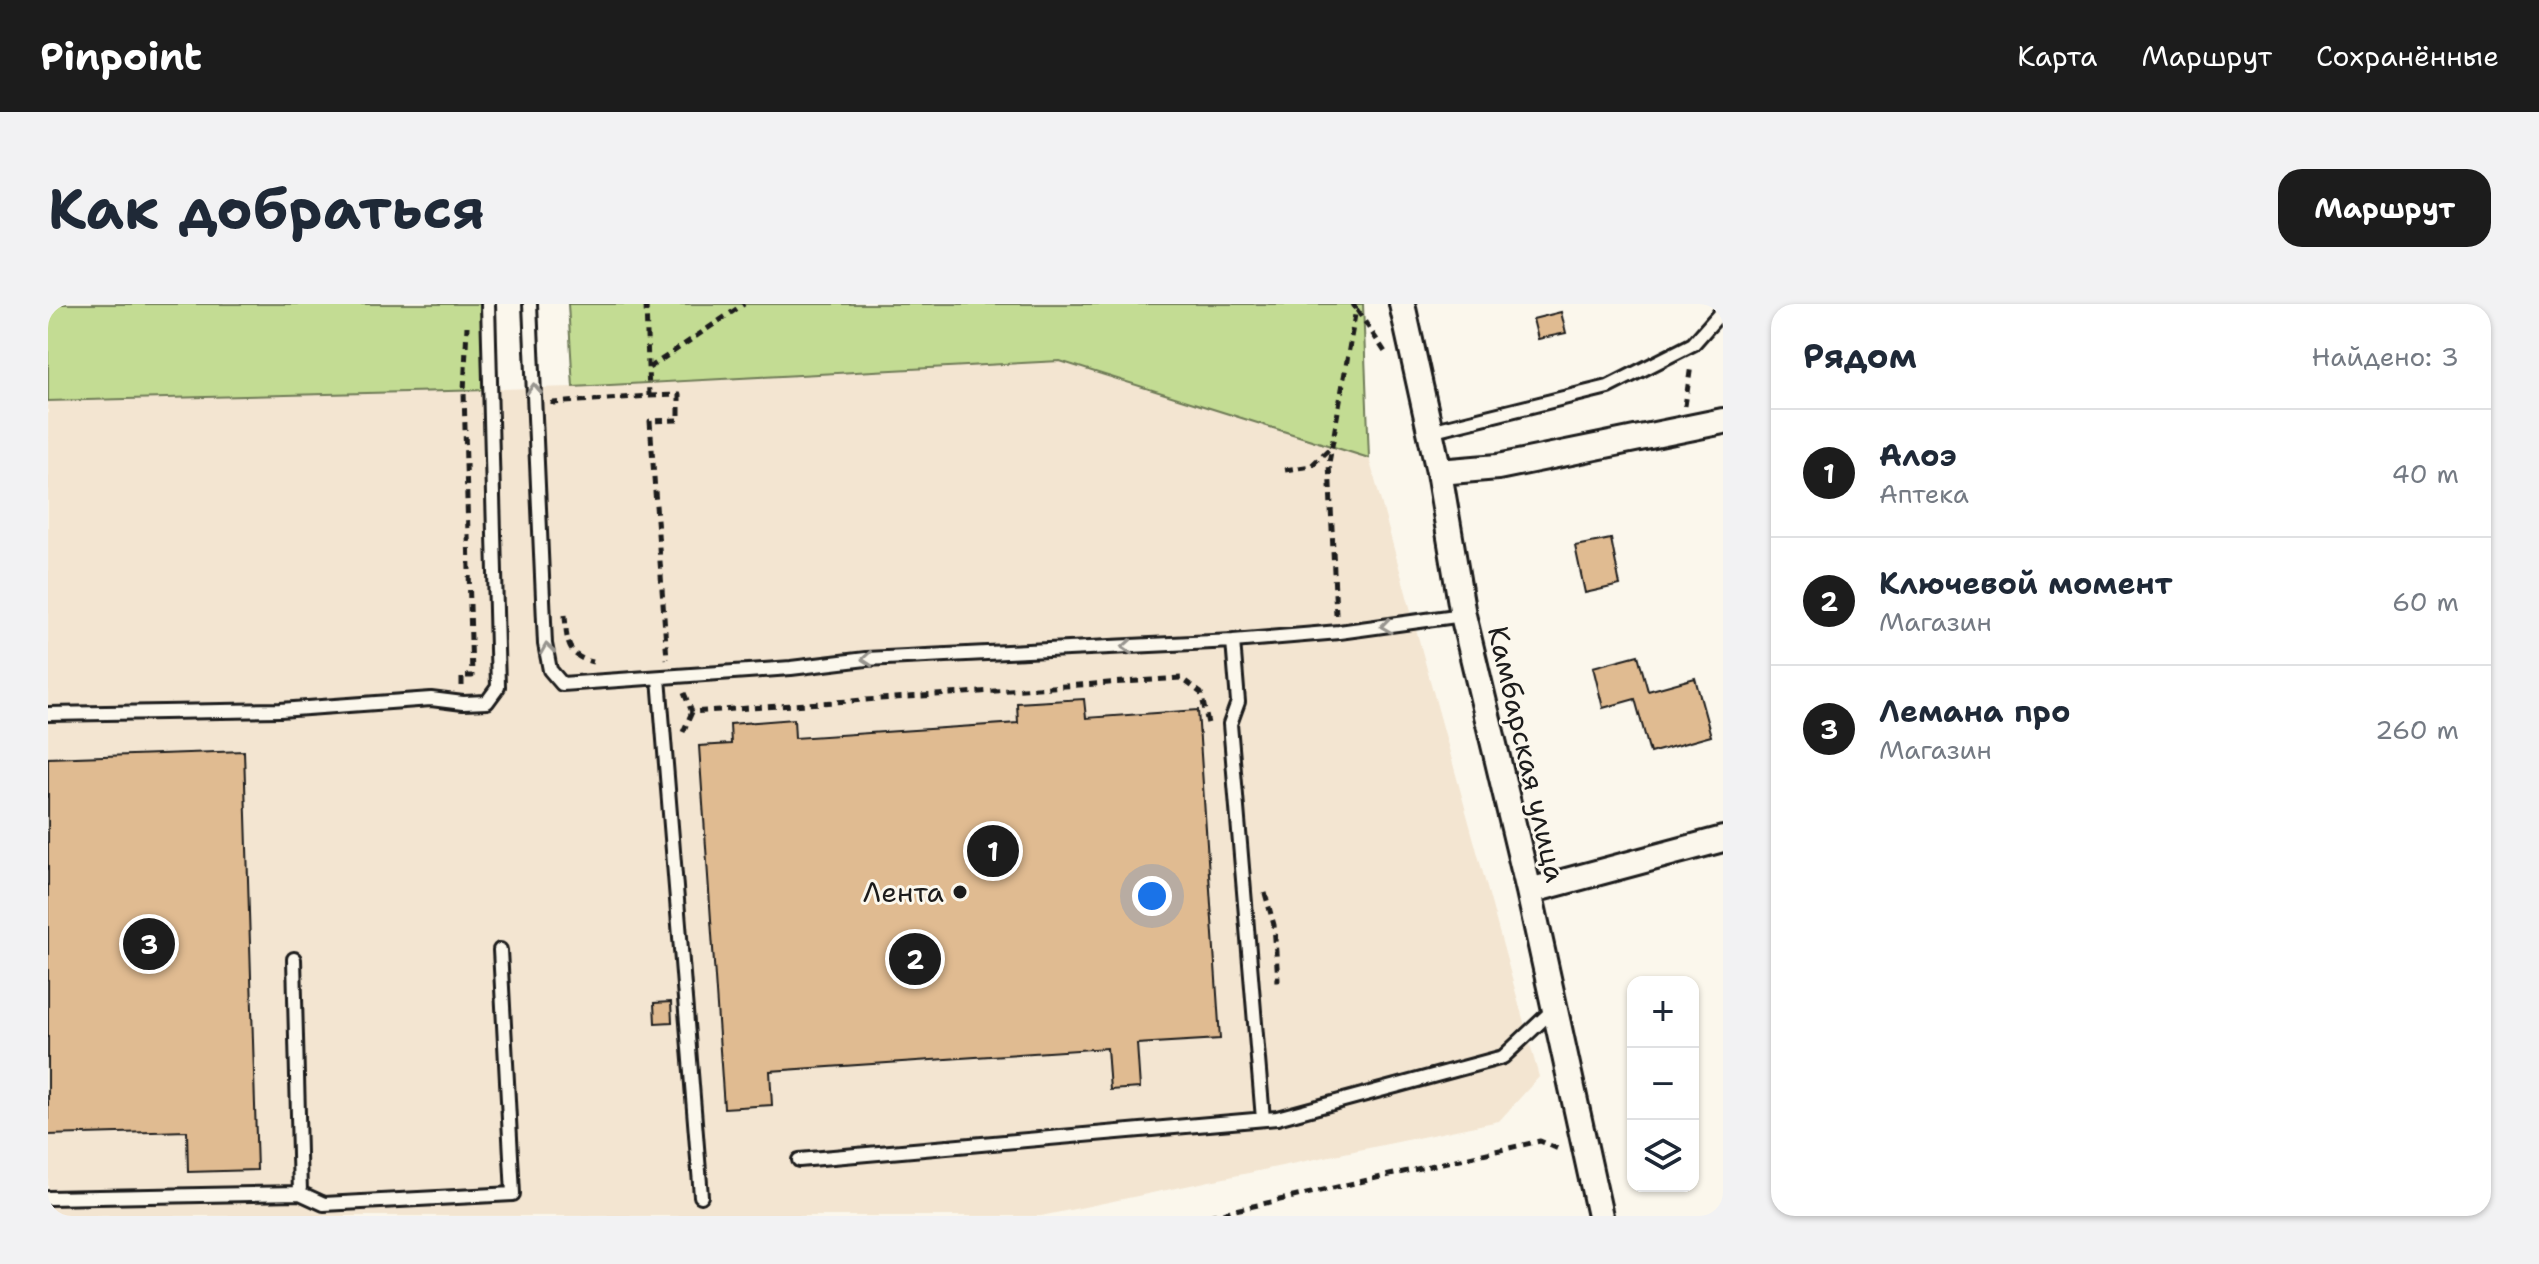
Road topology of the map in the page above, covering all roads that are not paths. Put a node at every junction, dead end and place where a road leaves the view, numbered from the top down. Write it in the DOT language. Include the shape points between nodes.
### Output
graph roads {
  1 [pos="488,304"];
  2 [pos="530,304"];
  3 [pos="1402,304"];
  4 [pos="1723,310"];
  5 [pos="1723,421"];
  6 [pos="1430,431"];
  7 [pos="1439,472"];
  8 [pos="1463,615"];
  9 [pos="1233,641"];
  10 [pos="659,678"];
  11 [pos="48,714"];
  12 [pos="1723,839"];
  13 [pos="1529,891"];
  14 [pos="500,950"];
  15 [pos="294,959"];
  16 [pos="1555,1008"];
  17 [pos="1263,1119"];
  18 [pos="799,1160"];
  19 [pos="300,1193"];
  20 [pos="701,1196"];
  21 [pos="48,1198"];
  22 [pos="1600,1216"];
  1 -- 11 [label="lane" via="498,687 487,702 431,699 280,710"];
  10 -- 2 [label="lane, one-way" via="562,684 550,670"];
  3 -- 6 [label="street, Камбарская улица"];
  4 -- 6 [label="lane" via="1693,344 1608,387"];
  5 -- 7 [label="street" via="1498,467"];
  6 -- 7 [label="street, Камбарская улица"];
  7 -- 8 [label="street, Камбарская улица"];
  8 -- 9 [label="lane, one-way"];
  8 -- 13 [label="street, Камбарская улица"];
  9 -- 10 [label="lane, one-way" via="866,659"];
  9 -- 17 [label="lane" via="1238,702 1230,724"];
  10 -- 20 [label="lane"];
  12 -- 13 [label="street"];
  13 -- 16 [label="street, Камбарская улица"];
  14 -- 19 [label="lane" via="513,1194 324,1204"];
  15 -- 19 [label="lane"];
  16 -- 17 [label="lane" via="1503,1057"];
  16 -- 22 [label="street, Камбарская улица"];
  17 -- 18 [label="lane"];
  19 -- 21 [label="lane"];
}
